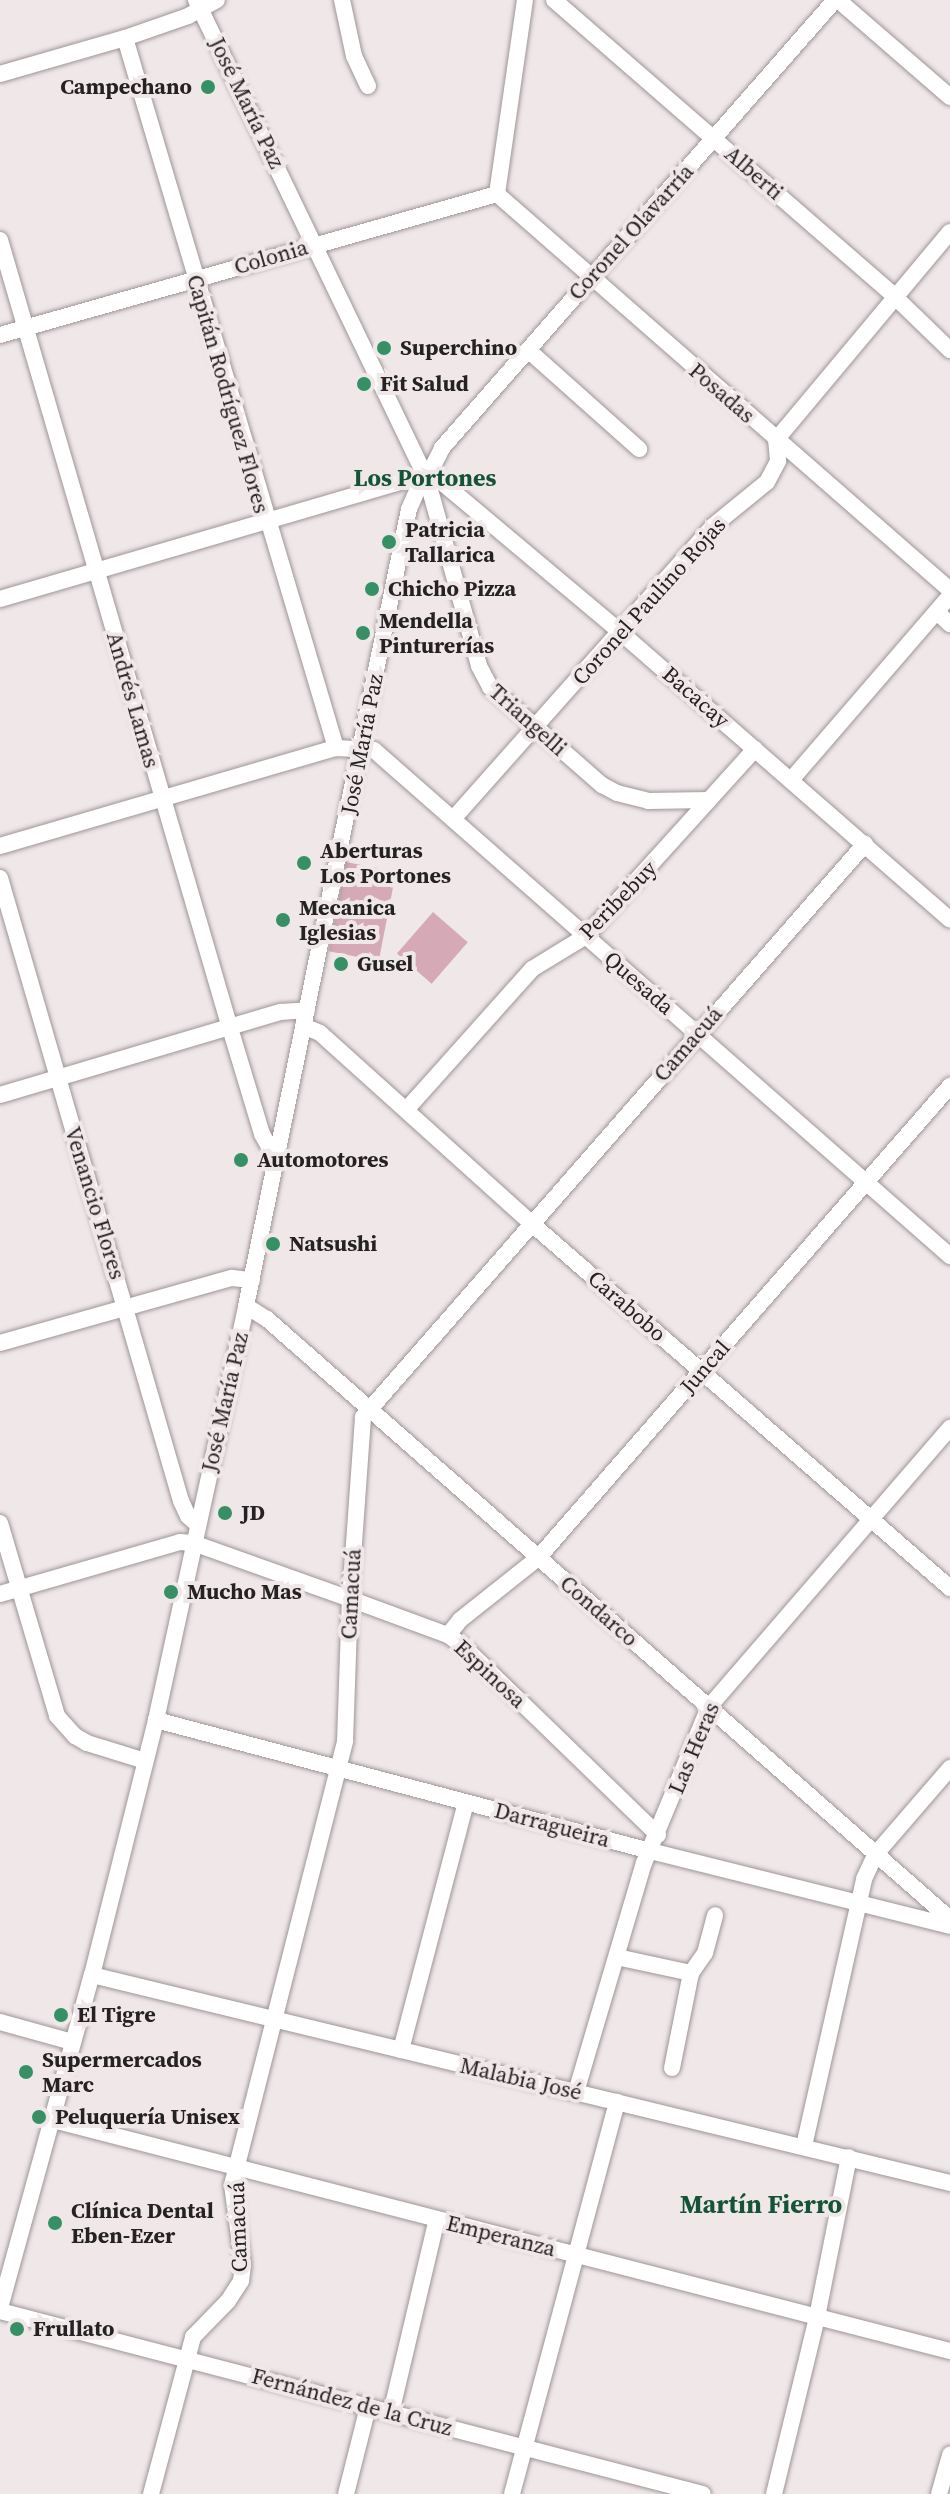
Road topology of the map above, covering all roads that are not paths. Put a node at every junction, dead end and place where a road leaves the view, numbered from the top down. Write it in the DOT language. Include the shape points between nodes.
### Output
graph roads {
  1 [pos="217,0"];
  2 [pos="342,0"];
  3 [pos="525,0"];
  4 [pos="554,0"];
  5 [pos="837,0"];
  6 [pos="199,5"];
  7 [pos="125,38"];
  8 [pos="0,74"];
  9 [pos="368,86"];
  10 [pos="950,97"];
  11 [pos="714,138"];
  12 [pos="497,194"];
  13 [pos="950,232"];
  14 [pos="0,240"];
  15 [pos="315,244"];
  16 [pos="590,277"];
  17 [pos="195,279"];
  18 [pos="894,296"];
  19 [pos="26,328"];
  20 [pos="0,335"];
  21 [pos="528,350"];
  22 [pos="950,350"];
  23 [pos="776,440"];
  24 [pos="639,449"];
  25 [pos="426,478"];
  26 [pos="265,521"];
  27 [pos="95,570"];
  28 [pos="950,590"];
  29 [pos="950,596"];
  30 [pos="0,599"];
  31 [pos="937,612"];
  32 [pos="950,624"];
  33 [pos="619,631"];
  34 [pos="536,727"];
  35 [pos="336,748"];
  36 [pos="361,748"];
  37 [pos="755,749"];
  38 [pos="791,780"];
  39 [pos="161,798"];
  40 [pos="709,800"];
  41 [pos="453,819"];
  42 [pos="865,844"];
  43 [pos="0,846"];
  44 [pos="0,878"];
  45 [pos="950,920"];
  46 [pos="586,936"];
  47 [pos="305,1018"];
  48 [pos="230,1028"];
  49 [pos="697,1034"];
  50 [pos="58,1078"];
  51 [pos="950,1086"];
  52 [pos="0,1095"];
  53 [pos="406,1110"];
  54 [pos="275,1157"];
  55 [pos="865,1182"];
  56 [pos="531,1223"];
  57 [pos="950,1256"];
  58 [pos="252,1280"];
  59 [pos="246,1306"];
  60 [pos="126,1307"];
  61 [pos="0,1343"];
  62 [pos="702,1370"];
  63 [pos="367,1409"];
  64 [pos="950,1428"];
  65 [pos="870,1517"];
  66 [pos="0,1523"];
  67 [pos="197,1524"];
  68 [pos="193,1543"];
  69 [pos="538,1558"];
  70 [pos="19,1588"];
  71 [pos="950,1588"];
  72 [pos="0,1594"];
  73 [pos="350,1599"];
  74 [pos="448,1635"];
  75 [pos="709,1707"];
  76 [pos="156,1720"];
  77 [pos="145,1761"];
  78 [pos="950,1768"];
  79 [pos="339,1770"];
  80 [pos="466,1803"];
  81 [pos="658,1835"];
  82 [pos="650,1851"];
  83 [pos="875,1855"];
  84 [pos="858,1902"];
  85 [pos="715,1915"];
  86 [pos="950,1919"];
  87 [pos="950,1926"];
  88 [pos="617,1957"];
  89 [pos="691,1973"];
  90 [pos="92,1975"];
  91 [pos="277,2020"];
  92 [pos="0,2022"];
  93 [pos="72,2042"];
  94 [pos="401,2050"];
  95 [pos="672,2068"];
  96 [pos="576,2092"];
  97 [pos="617,2102"];
  98 [pos="53,2120"];
  99 [pos="804,2146"];
  100 [pos="849,2157"];
  101 [pos="237,2168"];
  102 [pos="950,2183"];
  103 [pos="437,2219"];
  104 [pos="573,2254"];
  105 [pos="0,2310"];
  106 [pos="817,2317"];
  107 [pos="950,2351"];
  108 [pos="186,2358"];
  109 [pos="368,2407"];
  110 [pos="391,2413"];
  111 [pos="523,2446"];
  112 [pos="950,2455"];
  113 [pos="151,2494"];
  114 [pos="346,2494"];
  115 [pos="512,2494"];
  116 [pos="703,2494"];
  117 [pos="774,2494"];
  118 [pos="939,2494"];
  1 -- 6 [label="street"];
  2 -- 9 [label="street" via="354,56"];
  3 -- 12 [label="street"];
  4 -- 11 [label="street, Alberti"];
  5 -- 10 [label="street"];
  5 -- 11 [label="street, Coronel Olavarría"];
  6 -- 7 [label="street"];
  6 -- 15 [label="street, José María Paz"];
  7 -- 8 [label="street"];
  7 -- 17 [label="street, Capitán Rodríguez Flores"];
  11 -- 16 [label="street, Coronel Olavarría"];
  11 -- 18 [label="street, Alberti"];
  12 -- 15 [label="street, Colonia"];
  12 -- 16 [label="street, Posadas"];
  13 -- 18 [label="street, Coronel Paulino Rojas"];
  14 -- 19 [label="street, Andrés Lamas"];
  15 -- 17 [label="street, Colonia"];
  15 -- 25 [label="street, José María Paz"];
  16 -- 21 [label="street, Coronel Olavarría"];
  16 -- 23 [label="street, Posadas"];
  17 -- 19 [label="street, Colonia"];
  17 -- 26 [label="street, Capitán Rodríguez Flores"];
  18 -- 22 [label="street, Alberti"];
  18 -- 23 [label="street, Coronel Paulino Rojas"];
  19 -- 20 [label="street, Colonia"];
  19 -- 27 [label="street, Andrés Lamas"];
  21 -- 24 [label="street"];
  21 -- 25 [label="street, Coronel Olavarría" via="442,448"];
  23 -- 28 [label="street, Posadas"];
  23 -- 33 [label="street, Coronel Paulino Rojas" via="778,461 767,482 713,526"];
  25 -- 26 [label="street"];
  25 -- 33 [label="street, Bacacay"];
  25 -- 34 [label="street, Triangelli" via="483,679"];
  25 -- 36 [label="street, José María Paz" via="409,509"];
  26 -- 27 [label="street"];
  26 -- 35 [label="street, Capitán Rodríguez Flores"];
  27 -- 30 [label="street"];
  27 -- 39 [label="street, Andrés Lamas"];
  29 -- 31 [label="street"];
  31 -- 32 [label="street"];
  31 -- 38 [label="street"];
  33 -- 34 [label="street, Coronel Paulino Rojas"];
  33 -- 37 [label="street, Bacacay"];
  34 -- 40 [label="street, Triangelli" via="617,793 648,801"];
  34 -- 41 [label="street, Coronel Paulino Rojas"];
  35 -- 36 [label="street"];
  35 -- 39 [label="street"];
  36 -- 41 [label="street, Quesada" via="381,753"];
  36 -- 47 [label="street, José María Paz"];
  37 -- 38 [label="street, Bacacay"];
  37 -- 40 [label="street, Peribebuy"];
  38 -- 42 [label="street, Bacacay"];
  39 -- 43 [label="street"];
  39 -- 48 [label="street, Andrés Lamas"];
  40 -- 46 [label="street, Peribebuy"];
  41 -- 46 [label="street, Quesada"];
  42 -- 45 [label="street, Bacacay"];
  42 -- 49 [label="street, Camacuá"];
  44 -- 50 [label="street, Venancio Flores"];
  46 -- 49 [label="street, Quesada"];
  46 -- 53 [label="street, Peribebuy" via="526,974"];
  47 -- 48 [label="street" via="292,1009"];
  47 -- 53 [label="street, Carabobo"];
  47 -- 54 [label="street, José María Paz"];
  48 -- 50 [label="street"];
  48 -- 54 [label="street, Andrés Lamas" via="262,1134"];
  49 -- 55 [label="street, Quesada"];
  49 -- 56 [label="street, Camacuá"];
  50 -- 52 [label="street"];
  50 -- 60 [label="street, Venancio Flores"];
  51 -- 55 [label="street, Juncal"];
  53 -- 56 [label="street, Carabobo"];
  54 -- 58 [label="street, José María Paz"];
  55 -- 57 [label="street, Quesada"];
  55 -- 62 [label="street, Juncal"];
  56 -- 62 [label="street, Carabobo"];
  56 -- 63 [label="street, Camacuá"];
  58 -- 59 [label="street, José María Paz"];
  58 -- 60 [label="street" via="232,1278"];
  59 -- 63 [label="street, Condarco"];
  59 -- 67 [label="street, José María Paz"];
  60 -- 61 [label="street"];
  60 -- 67 [label="street, Venancio Flores" via="181,1501"];
  62 -- 65 [label="street, Carabobo"];
  62 -- 69 [label="street, Juncal"];
  63 -- 69 [label="street, Condarco"];
  63 -- 73 [label="street, Camacuá" via="361,1425"];
  64 -- 65 [label="street, Las Heras"];
  65 -- 71 [label="street, Carabobo"];
  65 -- 75 [label="street, Las Heras"];
  66 -- 70 [label="street"];
  67 -- 68 [label="street, José María Paz"];
  68 -- 70 [label="street" via="180,1542"];
  68 -- 73 [label="street, Espinosa"];
  68 -- 76 [label="street, José María Paz"];
  69 -- 74 [label="street, Juncal"];
  69 -- 75 [label="street, Condarco"];
  70 -- 72 [label="street"];
  70 -- 77 [label="street" via="57,1716 87,1743"];
  73 -- 74 [label="street, Espinosa"];
  73 -- 79 [label="street, Camacuá" via="345,1741"];
  74 -- 81 [label="street, Espinosa"];
  75 -- 81 [label="street, Las Heras"];
  75 -- 83 [label="street, Condarco"];
  76 -- 77 [label="street, José María Paz"];
  76 -- 79 [label="street, Darragueira"];
  77 -- 90 [label="street, José María Paz"];
  78 -- 83 [label="street"];
  79 -- 80 [label="street, Darragueira"];
  79 -- 91 [label="street, Camacuá"];
  80 -- 82 [label="street, Darragueira"];
  80 -- 94 [label="street"];
  81 -- 82 [label="street, Las Heras"];
  82 -- 84 [label="street, Darragueira"];
  82 -- 88 [label="street, Las Heras"];
  83 -- 84 [label="street"];
  83 -- 86 [label="street, Condarco"];
  84 -- 87 [label="street, Darragueira"];
  84 -- 99 [label="street"];
  85 -- 89 [label="street" via="705,1953"];
  88 -- 89 [label="street"];
  88 -- 96 [label="street, Las Heras"];
  89 -- 95 [label="street"];
  90 -- 91 [label="street, Malabia José"];
  90 -- 93 [label="street, José María Paz"];
  91 -- 94 [label="street, Malabia José"];
  91 -- 101 [label="street, Camacuá"];
  92 -- 93 [label="street"];
  93 -- 98 [label="street, José María Paz"];
  94 -- 96 [label="street, Malabia José"];
  96 -- 97 [label="street, Malabia José"];
  97 -- 99 [label="street, Malabia José"];
  97 -- 104 [label="street"];
  98 -- 101 [label="street, Emperanza"];
  98 -- 105 [label="street, José María Paz"];
  99 -- 100 [label="street, Malabia José"];
  100 -- 102 [label="street, Malabia José"];
  100 -- 106 [label="street"];
  101 -- 103 [label="street, Emperanza"];
  101 -- 108 [label="street, Camacuá" via="232,2185 241,2281 201,2326"];
  103 -- 104 [label="street, Emperanza"];
  103 -- 110 [label="street"];
  104 -- 106 [label="street, Emperanza"];
  104 -- 111 [label="street"];
  105 -- 108 [label="street, Fernández de la Cruz"];
  106 -- 107 [label="street, Emperanza"];
  106 -- 117 [label="street"];
  108 -- 109 [label="street, Fernández de la Cruz"];
  108 -- 113 [label="street, Camacuá"];
  109 -- 110 [label="street, Fernández de la Cruz"];
  109 -- 114 [label="street"];
  110 -- 111 [label="street, Fernández de la Cruz"];
  111 -- 115 [label="street"];
  111 -- 116 [label="street, Fernández de la Cruz"];
  112 -- 118 [label="street"];
}
